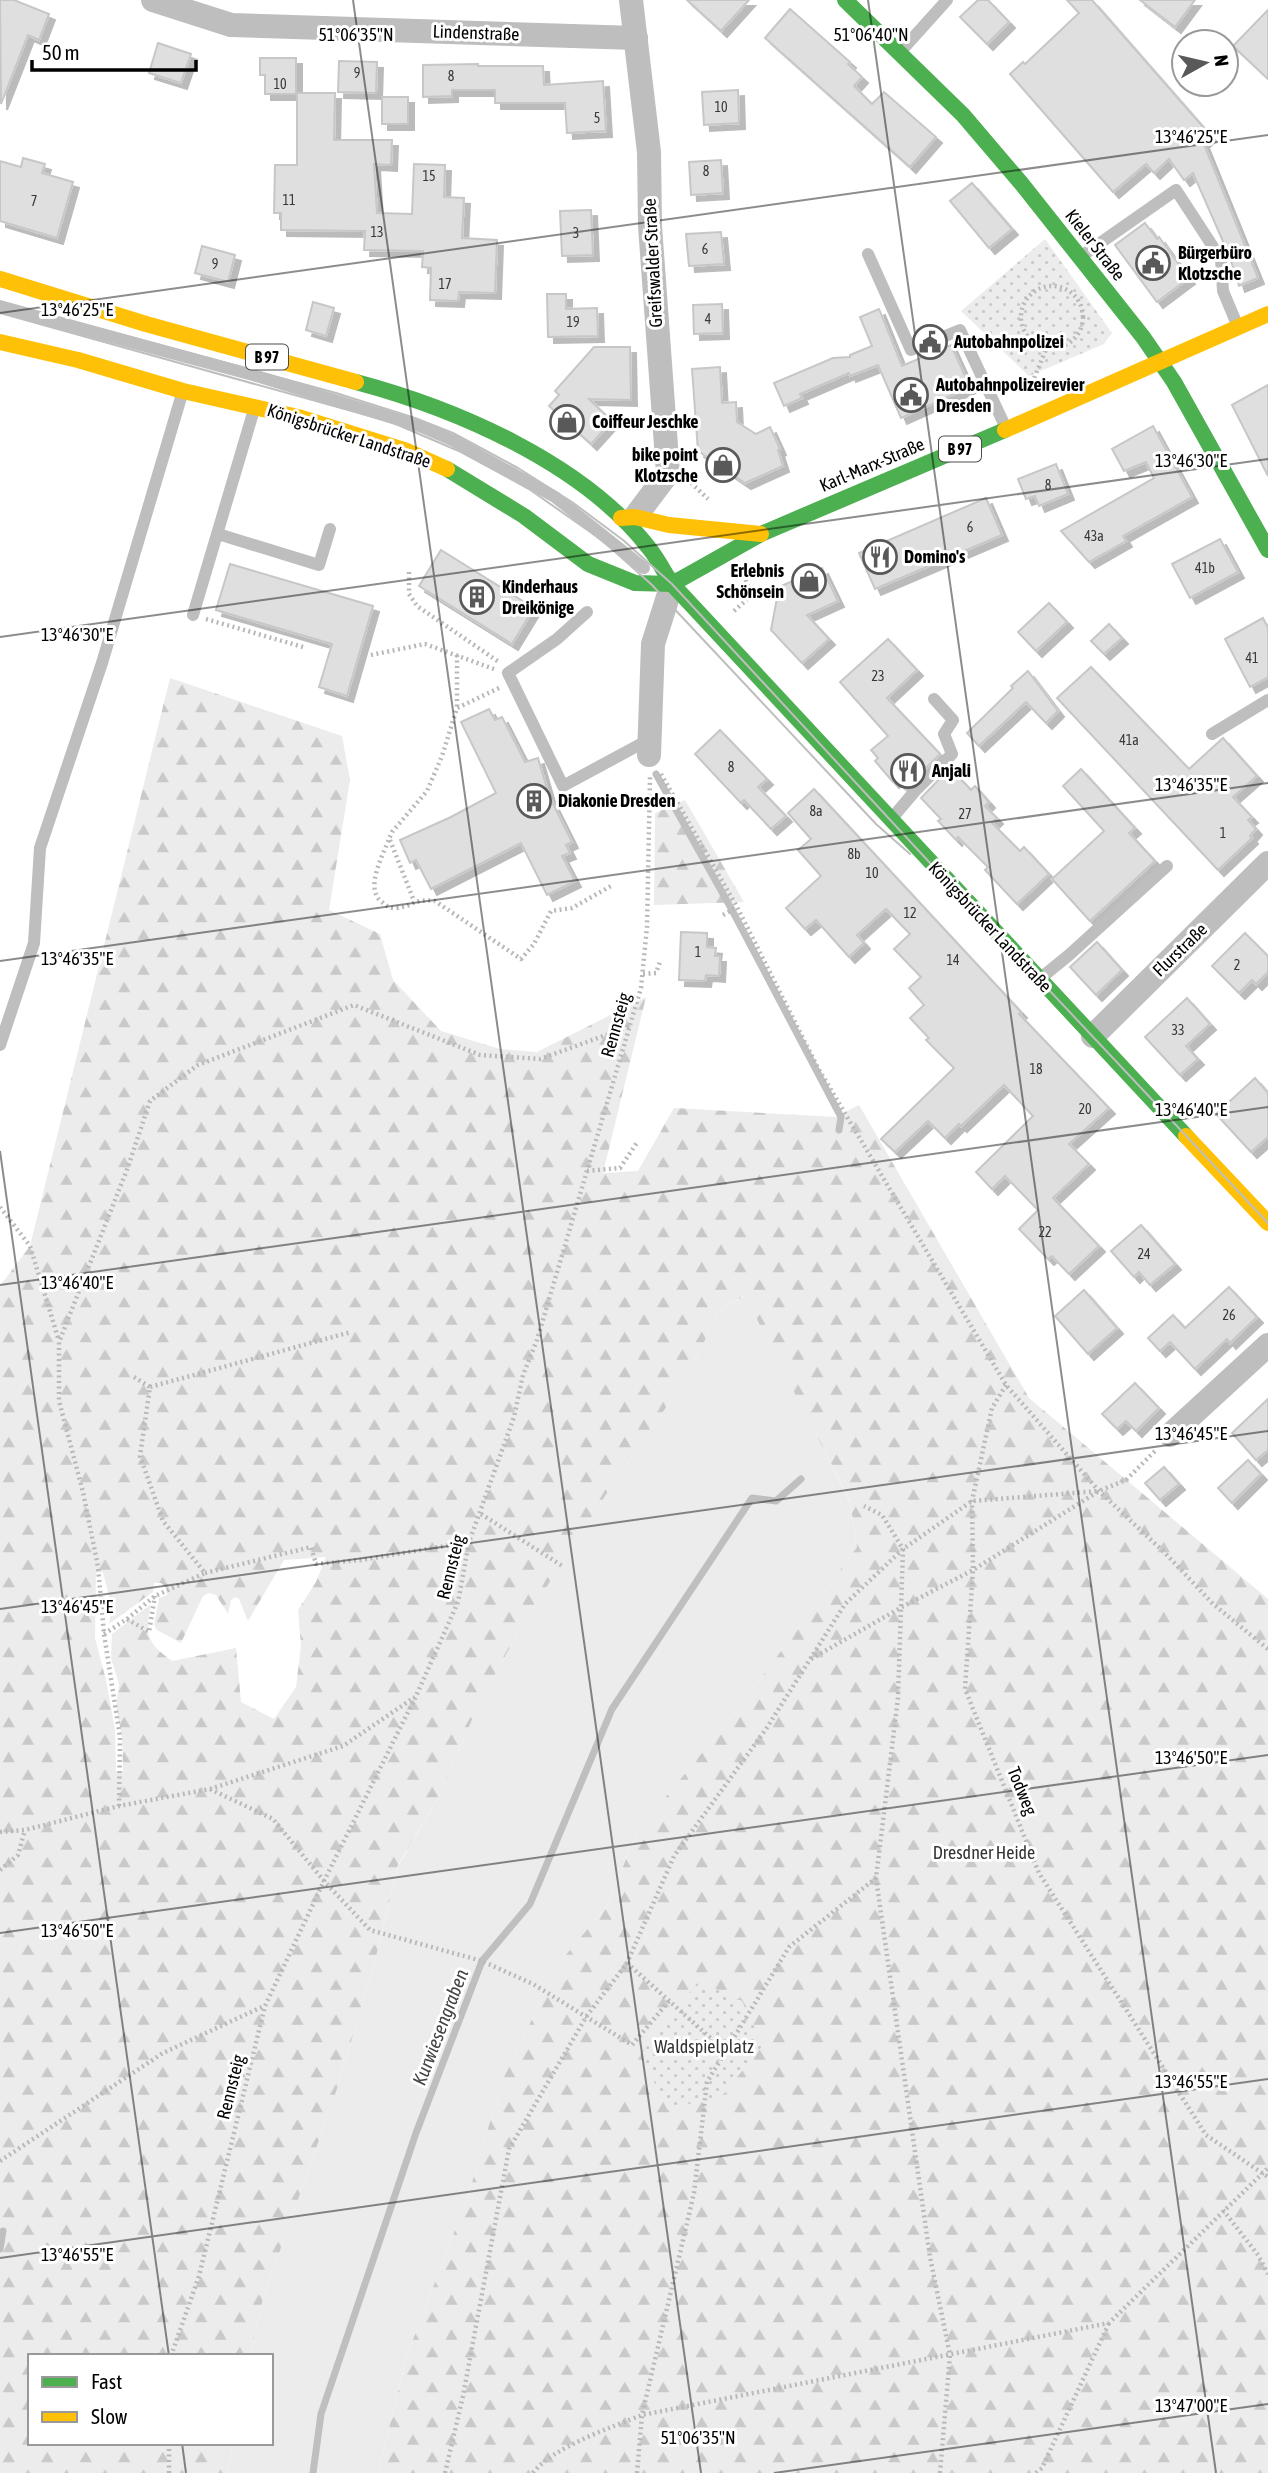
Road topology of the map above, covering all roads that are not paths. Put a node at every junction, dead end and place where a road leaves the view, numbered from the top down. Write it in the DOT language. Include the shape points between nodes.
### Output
graph roads {
  1 [pos="152,0"];
  2 [pos="631,0"];
  3 [pos="845,0"];
  4 [pos="947,0"];
  5 [pos="636,38"];
  6 [pos="899,52"];
  7 [pos="868,254"];
  8 [pos="1080,257"];
  9 [pos="0,279"];
  10 [pos="0,307"];
  11 [pos="1268,314"];
  12 [pos="1238,327"];
  13 [pos="0,342"];
  14 [pos="1161,361"];
  15 [pos="183,391"];
  16 [pos="255,405"];
  17 [pos="1006,429"];
  18 [pos="555,497"];
  19 [pos="628,518"];
  20 [pos="330,529"];
  21 [pos="218,534"];
  22 [pos="761,534"];
  23 [pos="1268,550"];
  24 [pos="672,584"];
  25 [pos="587,612"];
  26 [pos="193,615"];
  27 [pos="934,699"];
  28 [pos="1268,700"];
  29 [pos="1212,734"];
  30 [pos="652,754"];
  31 [pos="891,820"];
  32 [pos="1268,863"];
  33 [pos="1167,866"];
  34 [pos="1039,979"];
  35 [pos="1093,1036"];
  36 [pos="0,1045"];
  37 [pos="1268,1223"];
  38 [pos="1268,1345"];
  39 [pos="1170,1435"];
  1 -- 5 [label="street, Lindenstraße" via="231,25"];
  2 -- 5 [label="street, Greifswalder Straße"];
  3 -- 6 [label="main road, Kieler Straße"];
  4 -- 6 [label="lane"];
  5 -- 19 [label="street, Greifswalder Straße" via="649,152 668,472"];
  6 -- 8 [label="main road, Kieler Straße" via="962,115"];
  7 -- 17 [label="lane" via="911,350 960,330"];
  8 -- 12 [label="lane" via="1176,190 1221,259 1223,291"];
  8 -- 14 [label="main road, Kieler Straße"];
  9 -- 19 [label="main road, B 97" via="387,390 488,428 528,449"];
  10 -- 18 [label="lane" via="388,415 454,441"];
  11 -- 12 [label="main road, Karl-Marx-Straße / B 97"];
  12 -- 14 [label="main road, Karl-Marx-Straße / B 97"];
  13 -- 15 [label="main road, Königsbrücker Landstraße"];
  14 -- 17 [label="main road, Karl-Marx-Straße / B 97"];
  14 -- 23 [label="main road, Kieler Straße"];
  15 -- 16 [label="main road, Königsbrücker Landstraße"];
  15 -- 36 [label="lane" via="102,663 40,848 34,943"];
  16 -- 21 [label="lane"];
  16 -- 24 [label="main road, Königsbrücker Landstraße" via="407,451 445,468 524,516 588,564 635,583"];
  17 -- 22 [label="main road, Karl-Marx-Straße / B 97"];
  18 -- 19 [label="lane"];
  18 -- 24 [label="lane" via="653,576"];
  19 -- 22 [label="main road, Karl-Marx-Straße"];
  19 -- 24 [label="main road, B 97"];
  20 -- 21 [label="lane" via="319,565"];
  21 -- 26 [label="lane"];
  22 -- 24 [label="main road, Karl-Marx-Straße / B 97"];
  24 -- 30 [label="street" via="653,644"];
  24 -- 31 [label="main road, Königsbrücker Landstraße"];
  25 -- 30 [label="lane" via="510,675 563,786"];
  27 -- 31 [label="lane" via="953,720 944,734 952,754"];
  28 -- 29 [label="lane"];
  31 -- 34 [label="main road, Königsbrücker Landstraße"];
  32 -- 35 [label="street, Flurstraße"];
  33 -- 34 [label="lane"];
  34 -- 35 [label="main road, Königsbrücker Landstraße"];
  35 -- 37 [label="main road, Königsbrücker Landstraße"];
  38 -- 39 [label="street"];
}
